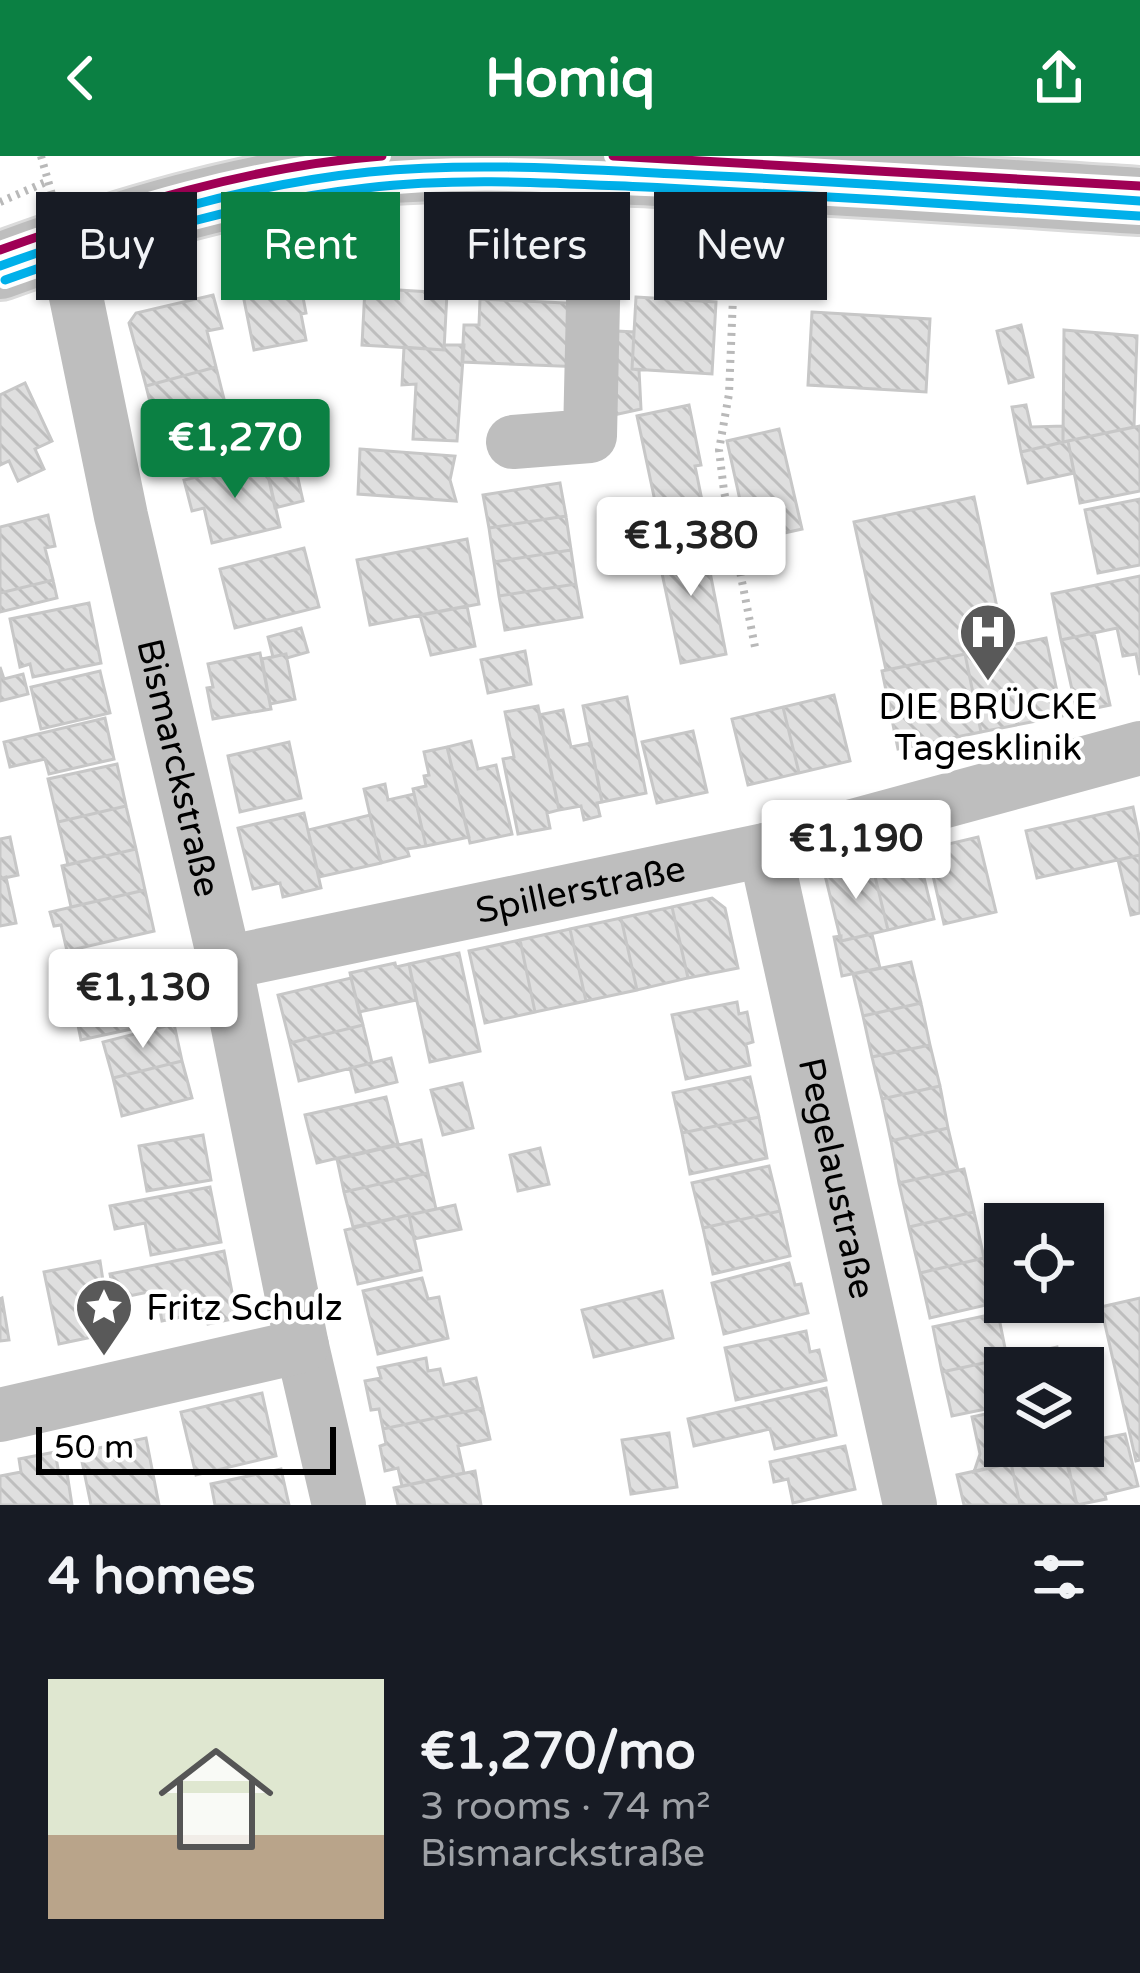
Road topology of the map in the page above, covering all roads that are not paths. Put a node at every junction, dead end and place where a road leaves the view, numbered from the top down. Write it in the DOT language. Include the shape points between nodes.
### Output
graph roads {
  1 [pos="596,171"];
  2 [pos="197,200"];
  3 [pos="1140,201"];
  4 [pos="36,239"];
  5 [pos="0,266"];
  6 [pos="76,300"];
  7 [pos="513,442"];
  8 [pos="1140,748"];
  9 [pos="765,850"];
  10 [pos="224,963"];
  11 [pos="302,1346"];
  12 [pos="0,1415"];
  13 [pos="339,1505"];
  14 [pos="910,1505"];
  1 -- 2 [label="main road" via="368,172"];
  1 -- 3 [label="main road"];
  1 -- 7 [label="street" via="590,436"];
  4 -- 5 [label="main road"];
  6 -- 10 [label="street, Bismarckstraße"];
  8 -- 9 [label="street, Spillerstraße"];
  9 -- 10 [label="street, Spillerstraße"];
  9 -- 14 [label="street, Pegelaustraße"];
  10 -- 11 [label="street, Bismarckstraße"];
  11 -- 12 [label="street"];
  11 -- 13 [label="street, Bismarckstraße"];
}
